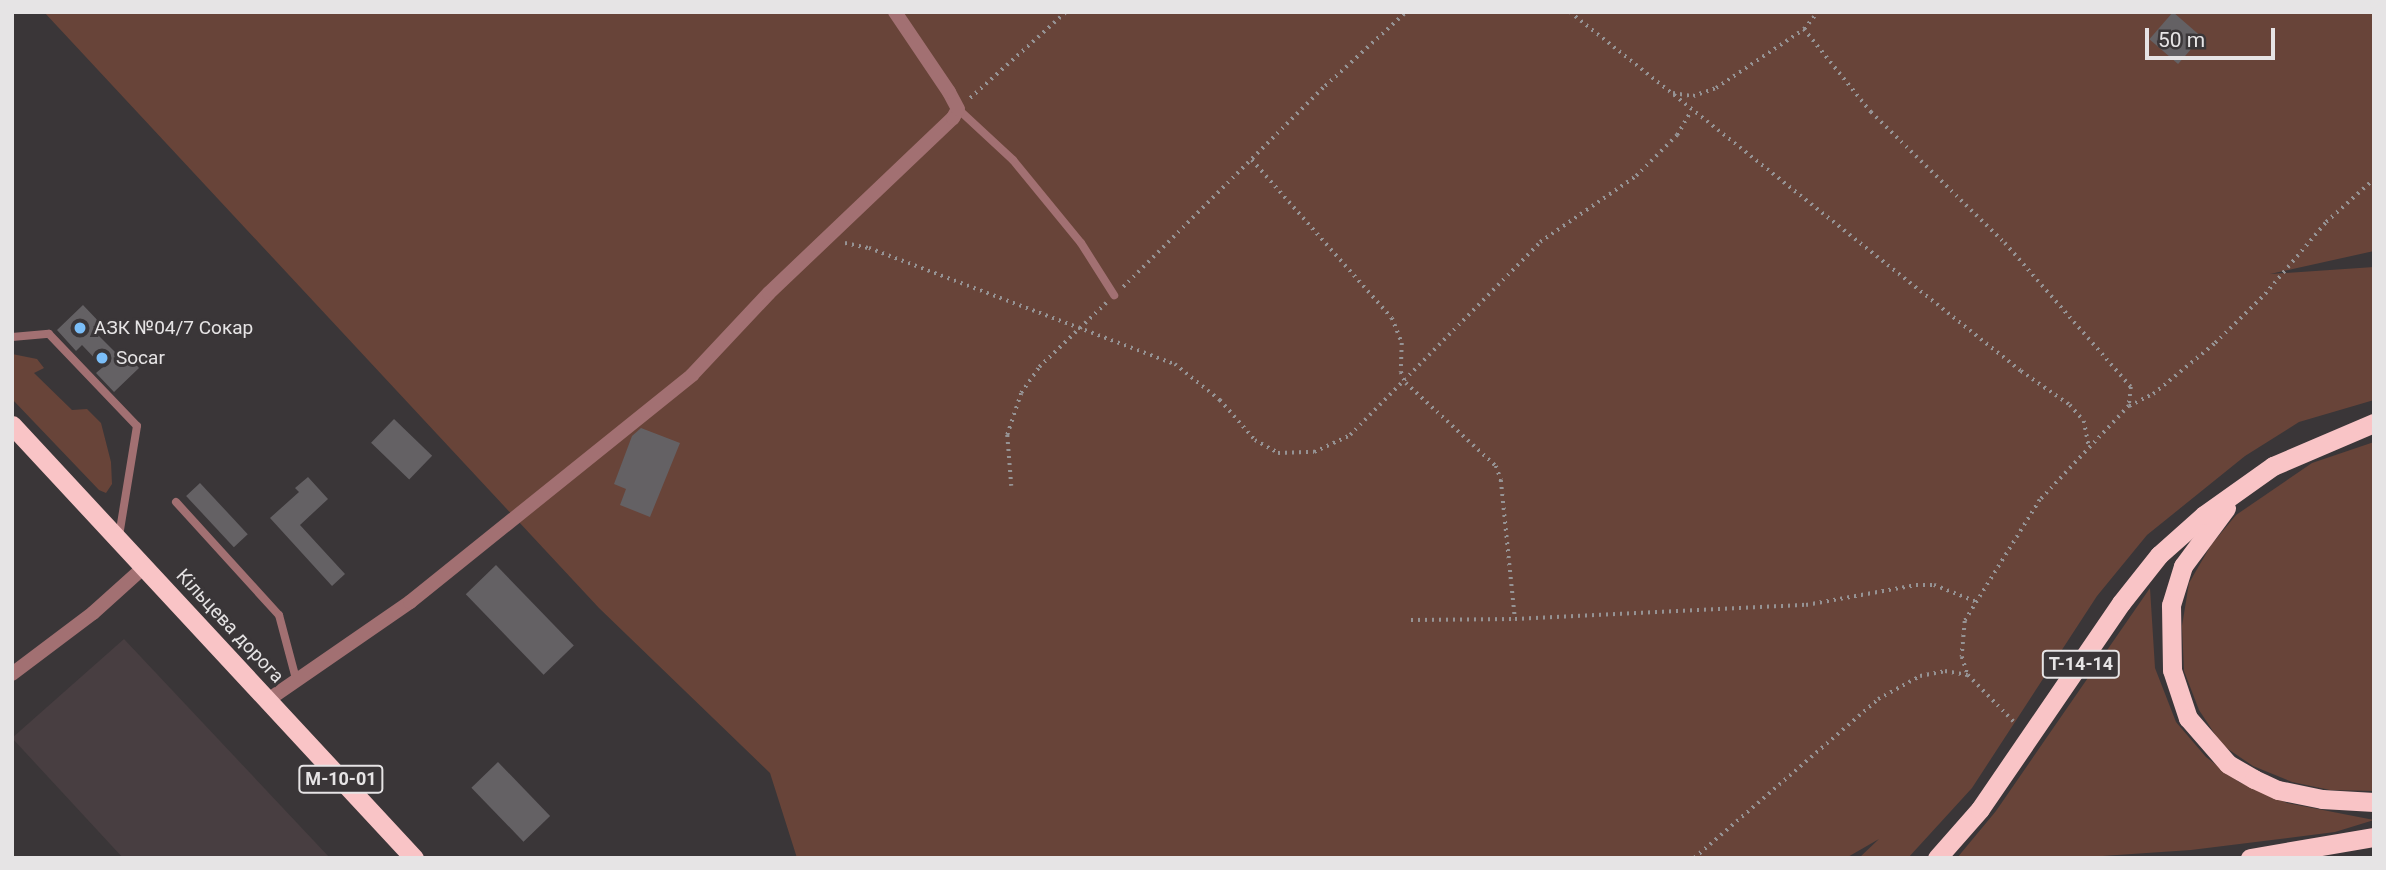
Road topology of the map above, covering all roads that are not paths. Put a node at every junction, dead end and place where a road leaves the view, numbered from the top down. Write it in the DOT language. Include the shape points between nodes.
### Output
graph roads {
  1 [pos="895,12"];
  2 [pos="958,109"];
  3 [pos="1114,295"];
  4 [pos="12,338"];
  5 [pos="2374,423"];
  6 [pos="12,425"];
  7 [pos="2243,488"];
  8 [pos="176,502"];
  9 [pos="118,539"];
  10 [pos="144,567"];
  11 [pos="12,674"];
  12 [pos="296,679"];
  13 [pos="268,700"];
  14 [pos="2374,802"];
  15 [pos="2374,837"];
  16 [pos="414,858"];
  17 [pos="1937,858"];
  18 [pos="2250,858"];
  1 -- 2 [label="street"];
  2 -- 3 [label="lane" via="1013,160 1081,243"];
  2 -- 12 [label="street" via="692,375 410,602"];
  4 -- 9 [label="lane" via="49,334 137,426"];
  5 -- 7 [label="highway, Т-14-14" via="2273,466"];
  6 -- 9 [label="highway, Кільцева дорога / М-10-01"];
  7 -- 14 [label="highway, Т-14-14" via="2183,566 2171,605 2172,670 2188,718 2228,764 2266,785 2322,799"];
  7 -- 17 [label="highway, Т-14-14" via="2159,555 2120,603 1980,809"];
  8 -- 12 [label="lane" via="279,615"];
  9 -- 10 [label="highway, Кільцева дорога / М-10-01"];
  10 -- 11 [label="street" via="93,613"];
  10 -- 13 [label="highway, Кільцева дорога / М-10-01"];
  12 -- 13 [label="street"];
  13 -- 16 [label="highway, Кільцева дорога / М-10-01"];
  15 -- 18 [label="highway"];
}
